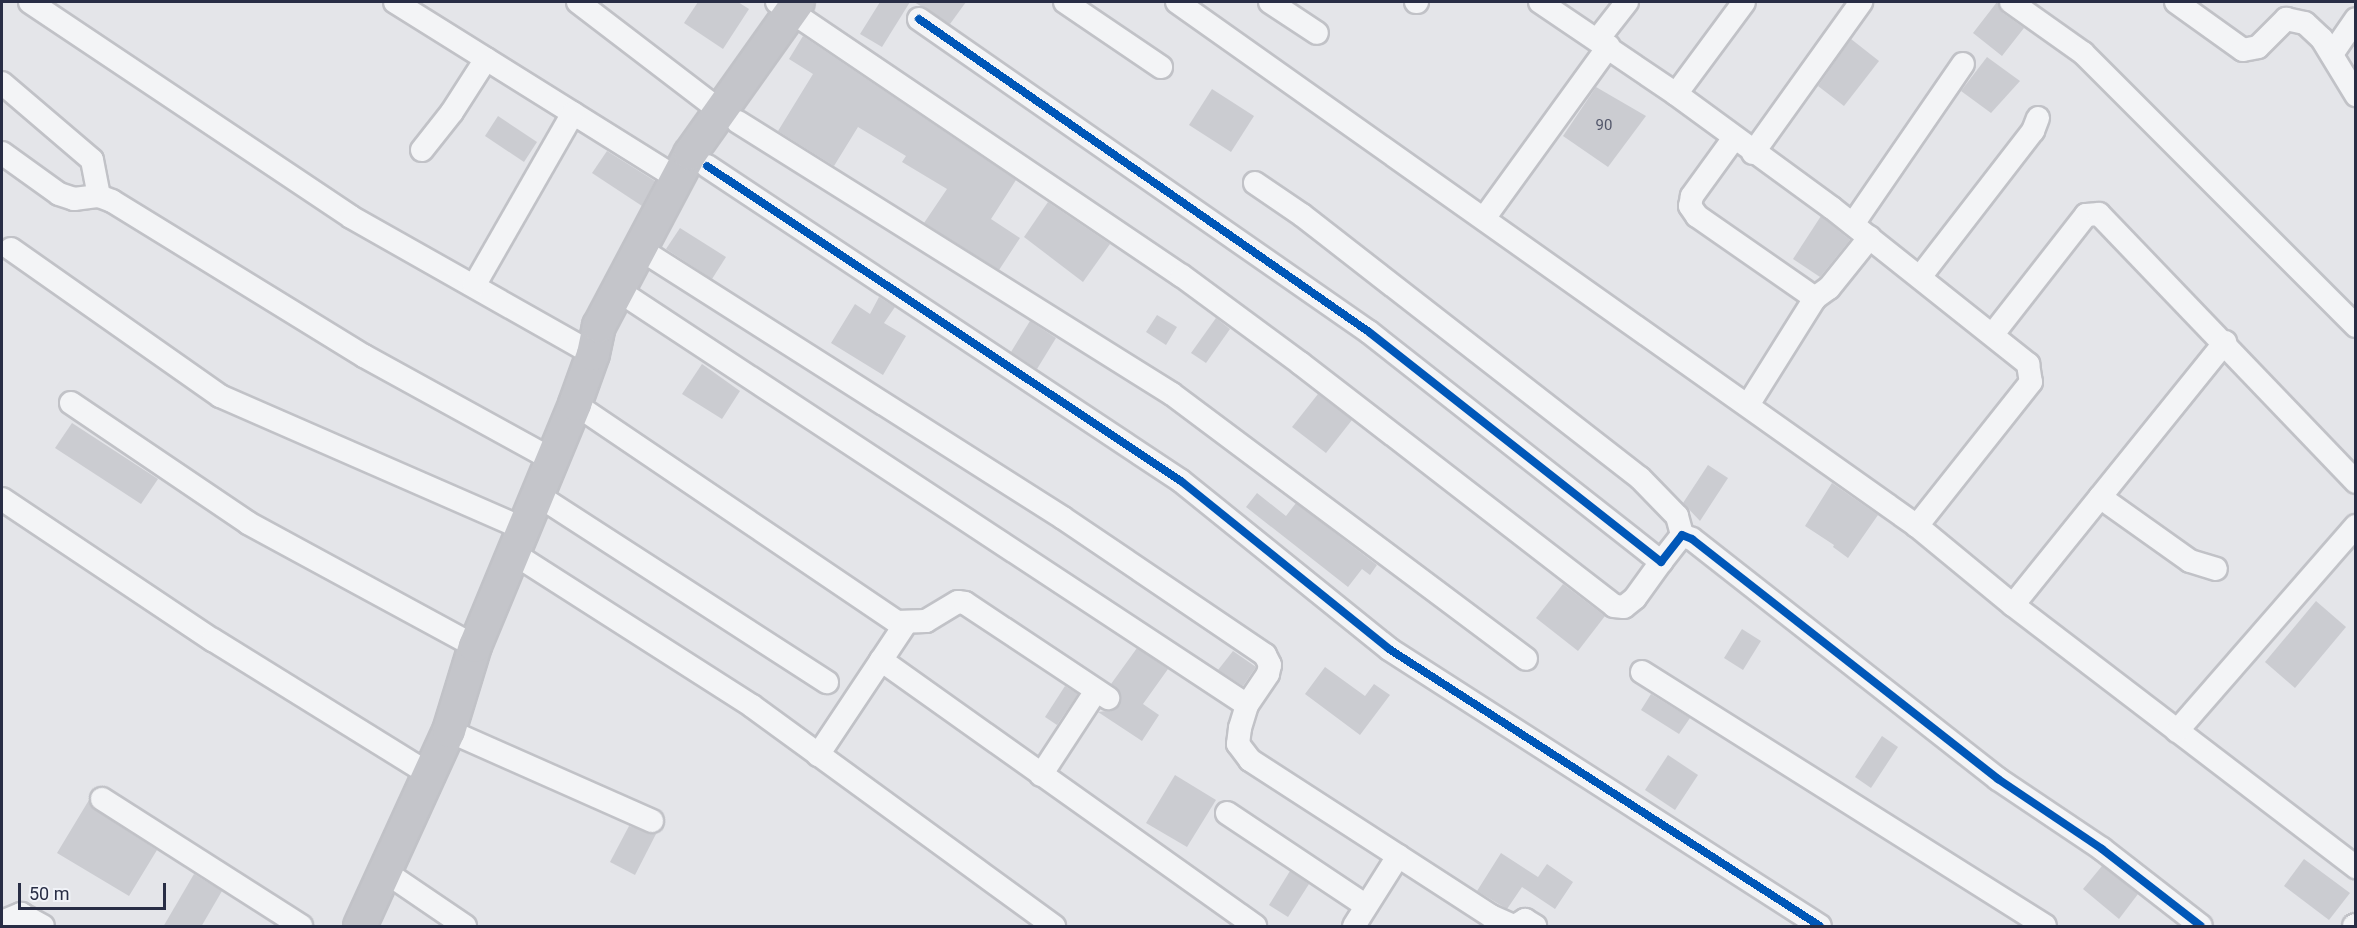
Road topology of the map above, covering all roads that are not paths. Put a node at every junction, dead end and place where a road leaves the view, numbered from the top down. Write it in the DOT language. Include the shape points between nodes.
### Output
graph roads {
  1 [pos="30,2"];
  2 [pos="395,2"];
  3 [pos="578,2"];
  4 [pos="1065,2"];
  5 [pos="1178,2"];
  6 [pos="1270,2"];
  7 [pos="1540,2"];
  8 [pos="1627,2"];
  9 [pos="1744,2"];
  10 [pos="1861,2"];
  11 [pos="2012,2"];
  12 [pos="2176,2"];
  13 [pos="798,7"];
  14 [pos="920,19"];
  15 [pos="2355,19"];
  16 [pos="1317,33"];
  17 [pos="1603,42"];
  18 [pos="2332,54"];
  19 [pos="486,59"];
  20 [pos="1963,64"];
  21 [pos="1161,67"];
  22 [pos="2,83"];
  23 [pos="1676,94"];
  24 [pos="2355,95"];
  25 [pos="573,113"];
  26 [pos="730,117"];
  27 [pos="2038,118"];
  28 [pos="1734,138"];
  29 [pos="422,150"];
  30 [pos="2,153"];
  31 [pos="1753,153"];
  32 [pos="707,166"];
  33 [pos="678,179"];
  34 [pos="1255,183"];
  35 [pos="99,196"];
  36 [pos="1485,217"];
  37 [pos="1862,231"];
  38 [pos="11,249"];
  39 [pos="648,254"];
  40 [pos="1920,277"];
  41 [pos="474,286"];
  42 [pos="627,296"];
  43 [pos="1815,298"];
  44 [pos="2355,326"];
  45 [pos="1994,334"];
  46 [pos="2225,342"];
  47 [pos="593,354"];
  48 [pos="71,403"];
  49 [pos="575,404"];
  50 [pos="1748,405"];
  51 [pos="553,460"];
  52 [pos="2355,482"];
  53 [pos="539,496"];
  54 [pos="2100,497"];
  55 [pos="2,499"];
  56 [pos="1917,526"];
  57 [pos="2355,526"];
  58 [pos="1682,535"];
  59 [pos="520,542"];
  60 [pos="1661,562"];
  61 [pos="2216,569"];
  62 [pos="2013,605"];
  63 [pos="906,623"];
  64 [pos="475,646"];
  65 [pos="1526,659"];
  66 [pos="881,660"];
  67 [pos="1642,672"];
  68 [pos="827,682"];
  69 [pos="1247,705"];
  70 [pos="449,731"];
  71 [pos="2177,731"];
  72 [pos="818,755"];
  73 [pos="429,774"];
  74 [pos="1041,775"];
  75 [pos="102,799"];
  76 [pos="1227,813"];
  77 [pos="652,821"];
  78 [pos="1398,856"];
  79 [pos="2355,867"];
  80 [pos="384,871"];
  81 [pos="1365,905"];
  82 [pos="2,922"];
  83 [pos="2045,926"];
  84 [pos="43,927"];
  85 [pos="302,927"];
  86 [pos="360,927"];
  87 [pos="465,927"];
  88 [pos="1054,927"];
  89 [pos="1255,927"];
  90 [pos="1354,927"];
  91 [pos="1514,927"];
  92 [pos="1535,927"];
  93 [pos="1820,927"];
  94 [pos="2202,927"];
  1 -- 41 [label="street" via="351,217"];
  2 -- 19 [label="street"];
  3 -- 26 [label="street"];
  4 -- 21 [label="street"];
  5 -- 36 [label="street"];
  6 -- 16 [label="street"];
  7 -- 17 [label="street"];
  8 -- 17 [label="street"];
  9 -- 23 [label="street"];
  10 -- 31 [label="street"];
  11 -- 44 [label="street" via="2083,53"];
  12 -- 18 [label="street" via="2242,50 2258,47 2291,19 2310,27"];
  13 -- 26 [label="street"];
  13 -- 60 [label="street" via="1300,363 1614,606 1624,607 1635,598"];
  14 -- 60 [label="street" via="1369,332"];
  15 -- 18 [label="street"];
  17 -- 23 [label="street"];
  17 -- 36 [label="street"];
  18 -- 24 [label="street"];
  19 -- 25 [label="street"];
  19 -- 29 [label="street"];
  20 -- 37 [label="street"];
  22 -- 35 [label="street" via="92,160"];
  23 -- 28 [label="street"];
  25 -- 33 [label="street"];
  25 -- 41 [label="street"];
  26 -- 32 [label="street"];
  26 -- 33 [label="street" via="690,154"];
  26 -- 65 [label="street" via="1172,394"];
  27 -- 40 [label="street" via="2033,130"];
  28 -- 31 [label="street"];
  28 -- 43 [label="street" via="1692,196 1690,206 1697,216"];
  30 -- 35 [label="street" via="59,195 74,199"];
  31 -- 37 [label="street"];
  32 -- 39 [label="street"];
  32 -- 93 [label="street" via="1181,481 1389,650"];
  33 -- 39 [label="street"];
  34 -- 58 [label="street" via="1302,215 1640,478 1677,516"];
  35 -- 51 [label="street" via="364,356"];
  36 -- 50 [label="street"];
  37 -- 40 [label="street"];
  37 -- 43 [label="street" via="1829,288"];
  38 -- 59 [label="street" via="220,396"];
  39 -- 42 [label="street"];
  39 -- 69 [label="street" via="1063,518 1265,655 1270,665 1268,674"];
  40 -- 45 [label="street"];
  41 -- 47 [label="street"];
  42 -- 47 [label="street" via="617,332"];
  42 -- 69 [label="street"];
  43 -- 50 [label="street"];
  45 -- 46 [label="street" via="2086,215 2094,212 2120,231"];
  45 -- 56 [label="street" via="2028,364 2033,378"];
  46 -- 52 [label="street"];
  46 -- 54 [label="street"];
  47 -- 49 [label="street"];
  48 -- 64 [label="street" via="248,523"];
  49 -- 51 [label="street"];
  49 -- 63 [label="street" via="891,618"];
  50 -- 56 [label="street"];
  51 -- 53 [label="street"];
  53 -- 59 [label="street"];
  53 -- 68 [label="street"];
  54 -- 61 [label="street" via="2190,561"];
  54 -- 62 [label="street"];
  55 -- 73 [label="street" via="213,640"];
  56 -- 62 [label="street"];
  57 -- 71 [label="street"];
  58 -- 60 [label="street"];
  58 -- 94 [label="street" via="1998,779 2102,849"];
  59 -- 64 [label="street"];
  59 -- 72 [label="street"];
  62 -- 71 [label="street"];
  63 -- 66 [label="street"];
  63 -- 74 [label="street" via="926,621 958,602 965,603 1102,694"];
  64 -- 70 [label="street"];
  66 -- 72 [label="street"];
  66 -- 74 [label="street"];
  67 -- 83 [label="street"];
  69 -- 78 [label="street" via="1238,744 1250,760"];
  70 -- 73 [label="street"];
  70 -- 77 [label="street"];
  71 -- 79 [label="street"];
  72 -- 88 [label="street"];
  73 -- 80 [label="street"];
  74 -- 89 [label="street"];
  75 -- 85 [label="street"];
  76 -- 81 [label="street"];
  78 -- 81 [label="street"];
  78 -- 91 [label="street"];
  80 -- 86 [label="street"];
  80 -- 87 [label="street"];
  81 -- 90 [label="street"];
  82 -- 84 [label="street" via="21,915"];
  91 -- 92 [label="street" via="1525,920"];
}
